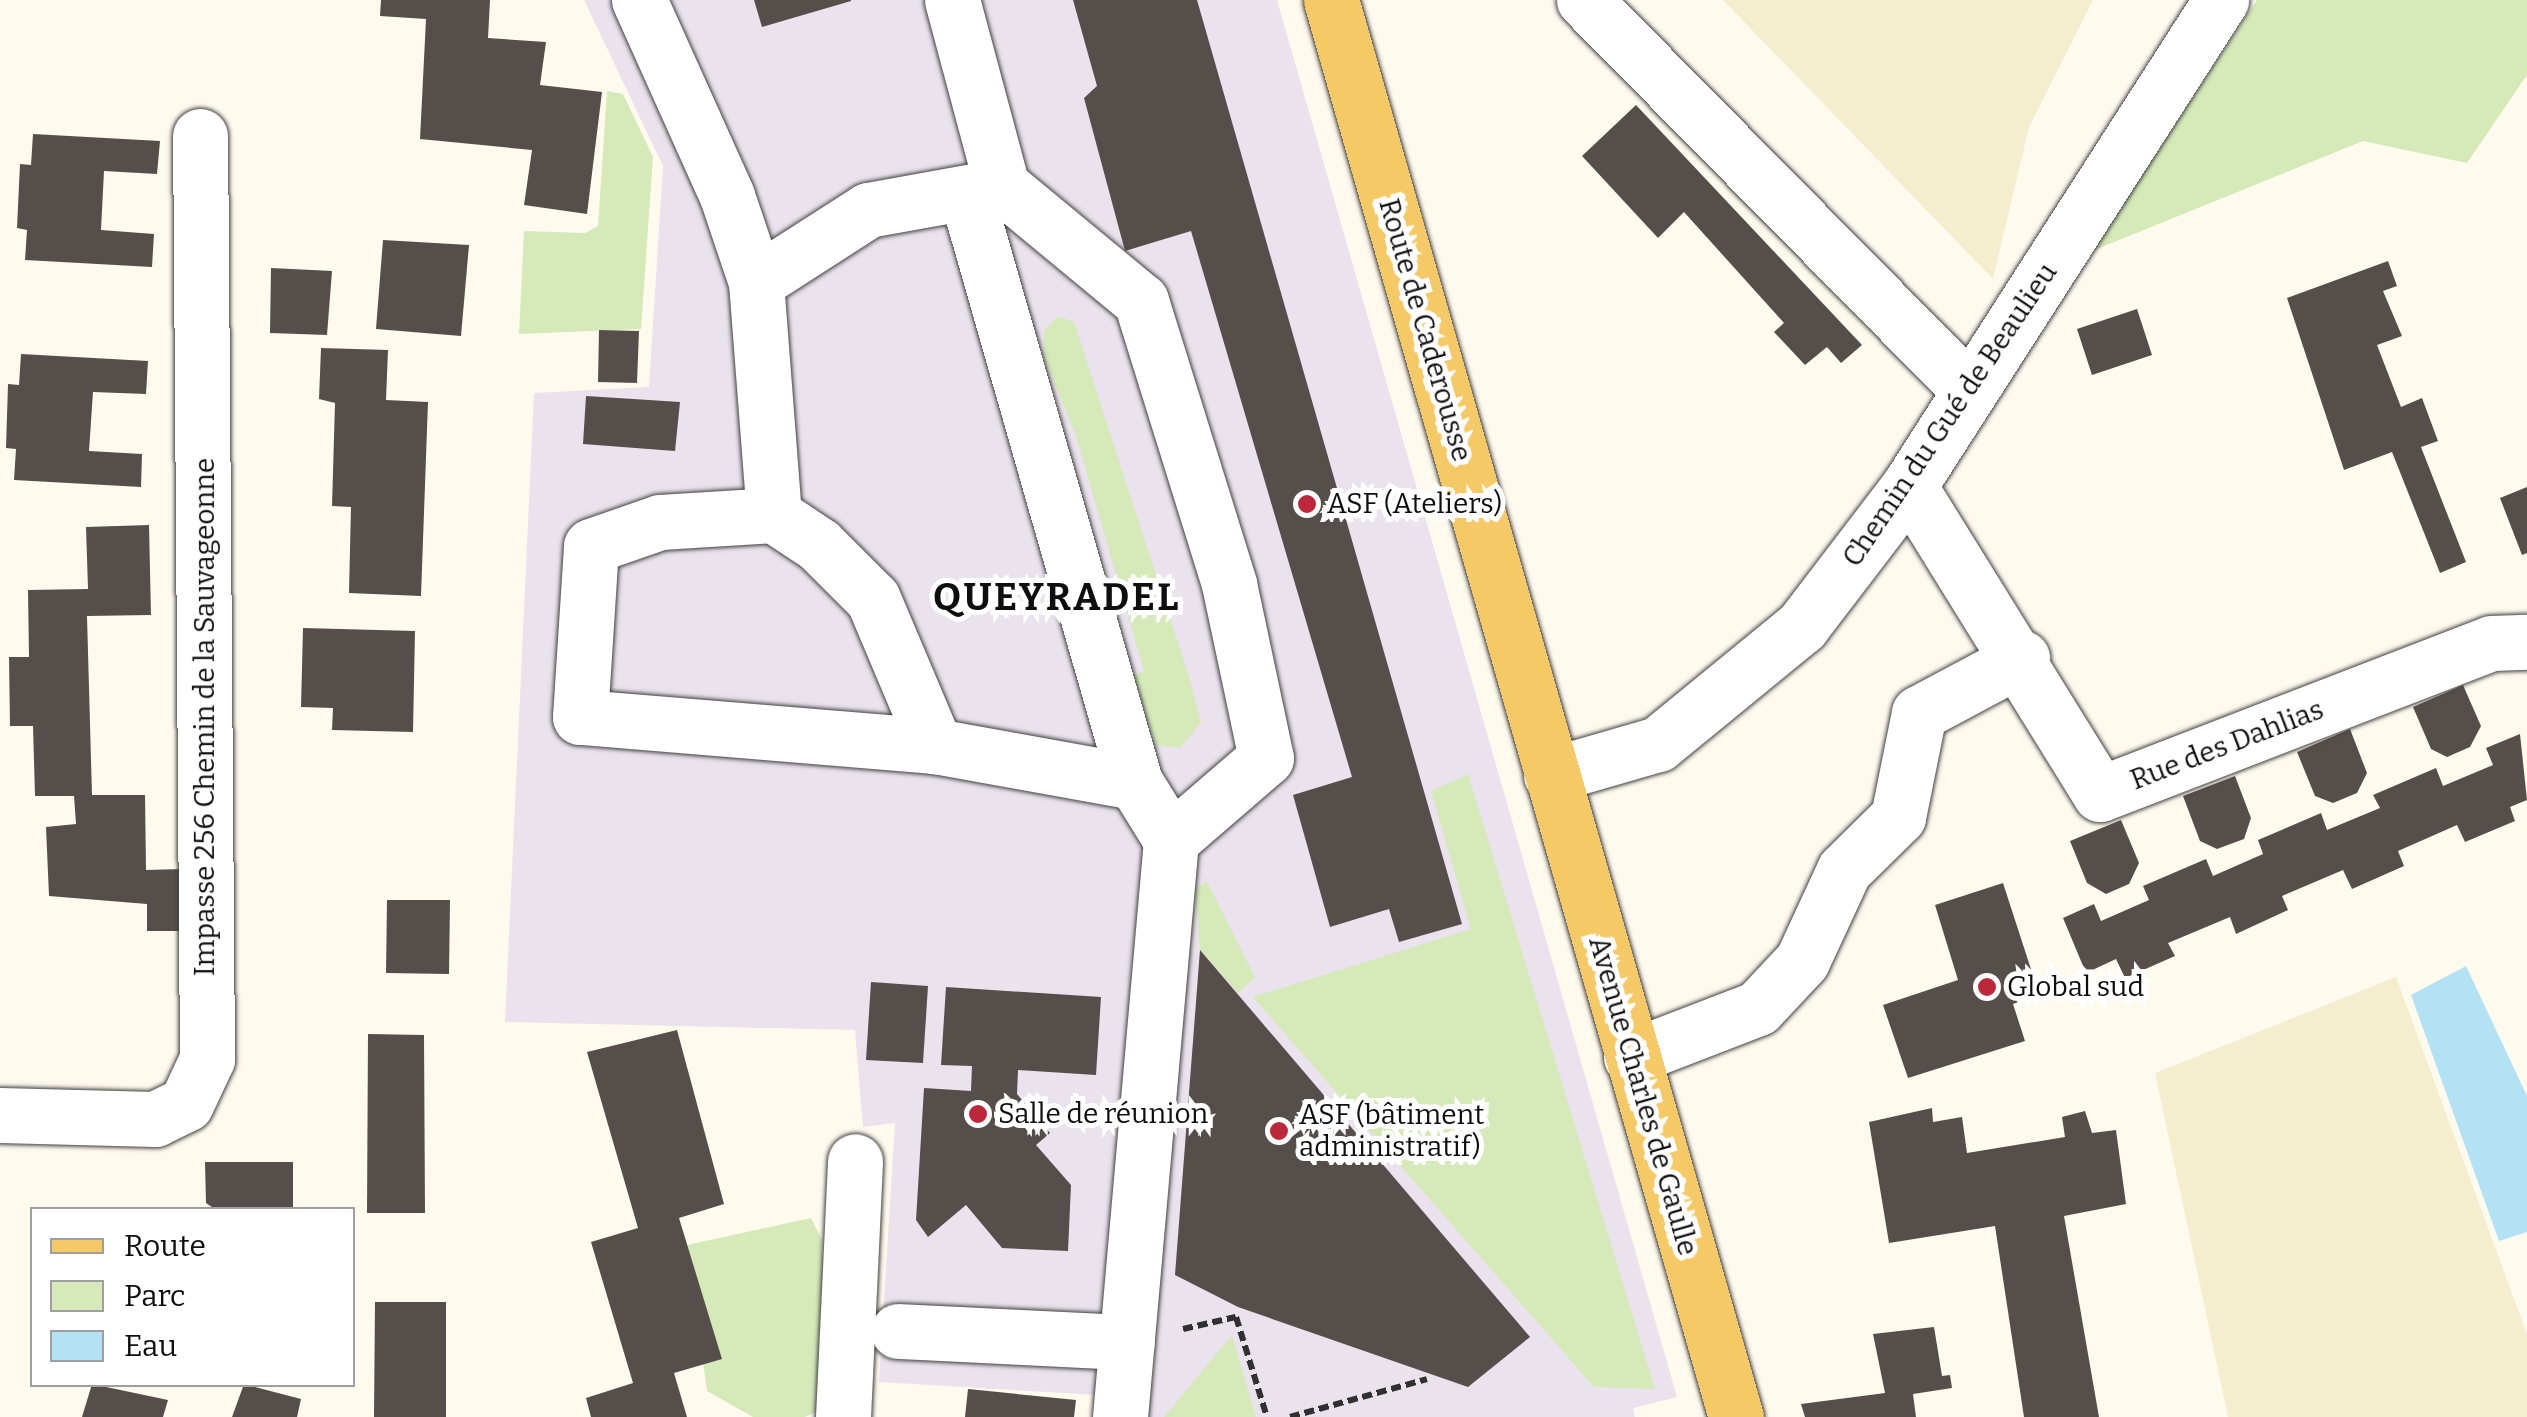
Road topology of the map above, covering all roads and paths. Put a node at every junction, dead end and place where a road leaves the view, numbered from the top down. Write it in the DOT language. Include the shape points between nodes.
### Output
graph roads {
  1 [pos="639,0"];
  2 [pos="952,0"];
  3 [pos="1331,0"];
  4 [pos="1584,0"];
  5 [pos="2221,0"];
  6 [pos="200,136"];
  7 [pos="985,191"];
  8 [pos="756,282"];
  9 [pos="1968,389"];
  10 [pos="1909,486"];
  11 [pos="774,515"];
  12 [pos="2527,642"];
  13 [pos="2022,658"];
  14 [pos="935,746"];
  15 [pos="1551,775"];
  16 [pos="1135,782"];
  17 [pos="1171,840"];
  18 [pos="1631,1056"];
  19 [pos="0,1114"];
  20 [pos="855,1160"];
  21 [pos="898,1332"];
  22 [pos="1127,1342"];
  23 [pos="1427,1379"];
  24 [pos="843,1417"];
  25 [pos="1120,1417"];
  26 [pos="1267,1417"];
  27 [pos="1290,1417"];
  28 [pos="1736,1417"];
  1 -- 8 [label="street" via="727,196"];
  2 -- 7 [label="street"];
  3 -- 15 [label="main road, Route de Caderousse"];
  4 -- 9 [label="street"];
  5 -- 9 [label="street, Chemin du Gué de Beaulieu"];
  6 -- 19 [label="street, Impasse 256 Chemin de la Sauvageonne" via="207,1058 186,1104 155,1119"];
  7 -- 8 [label="street" via="868,210"];
  7 -- 16 [label="street"];
  7 -- 17 [label="street" via="1141,301 1229,584 1266,758"];
  8 -- 11 [label="street"];
  9 -- 10 [label="street, Chemin du Gué de Beaulieu"];
  10 -- 13 [label="street, Rue des Dahlias"];
  10 -- 15 [label="street, Chemin du Gué de Beaulieu" via="1802,626 1724,696 1658,744"];
  11 -- 14 [label="street" via="872,598"];
  11 -- 14 [label="street" via="660,522 591,546 580,716"];
  12 -- 13 [label="street, Rue des Dahlias" via="2492,642 2100,794"];
  13 -- 18 [label="street" via="1919,713 1898,817 1844,870 1802,961 1758,1008"];
  14 -- 16 [label="street"];
  15 -- 18 [label="main road, Avenue Charles de Gaulle"];
  16 -- 17 [label="street"];
  17 -- 22 [label="street"];
  18 -- 28 [label="main road, Avenue Charles de Gaulle"];
  20 -- 24 [label="street"];
  21 -- 22 [label="street"];
  22 -- 25 [label="street"];
  22 -- 26 [label="path" via="1236,1317"];
  23 -- 27 [label="path"];
}
